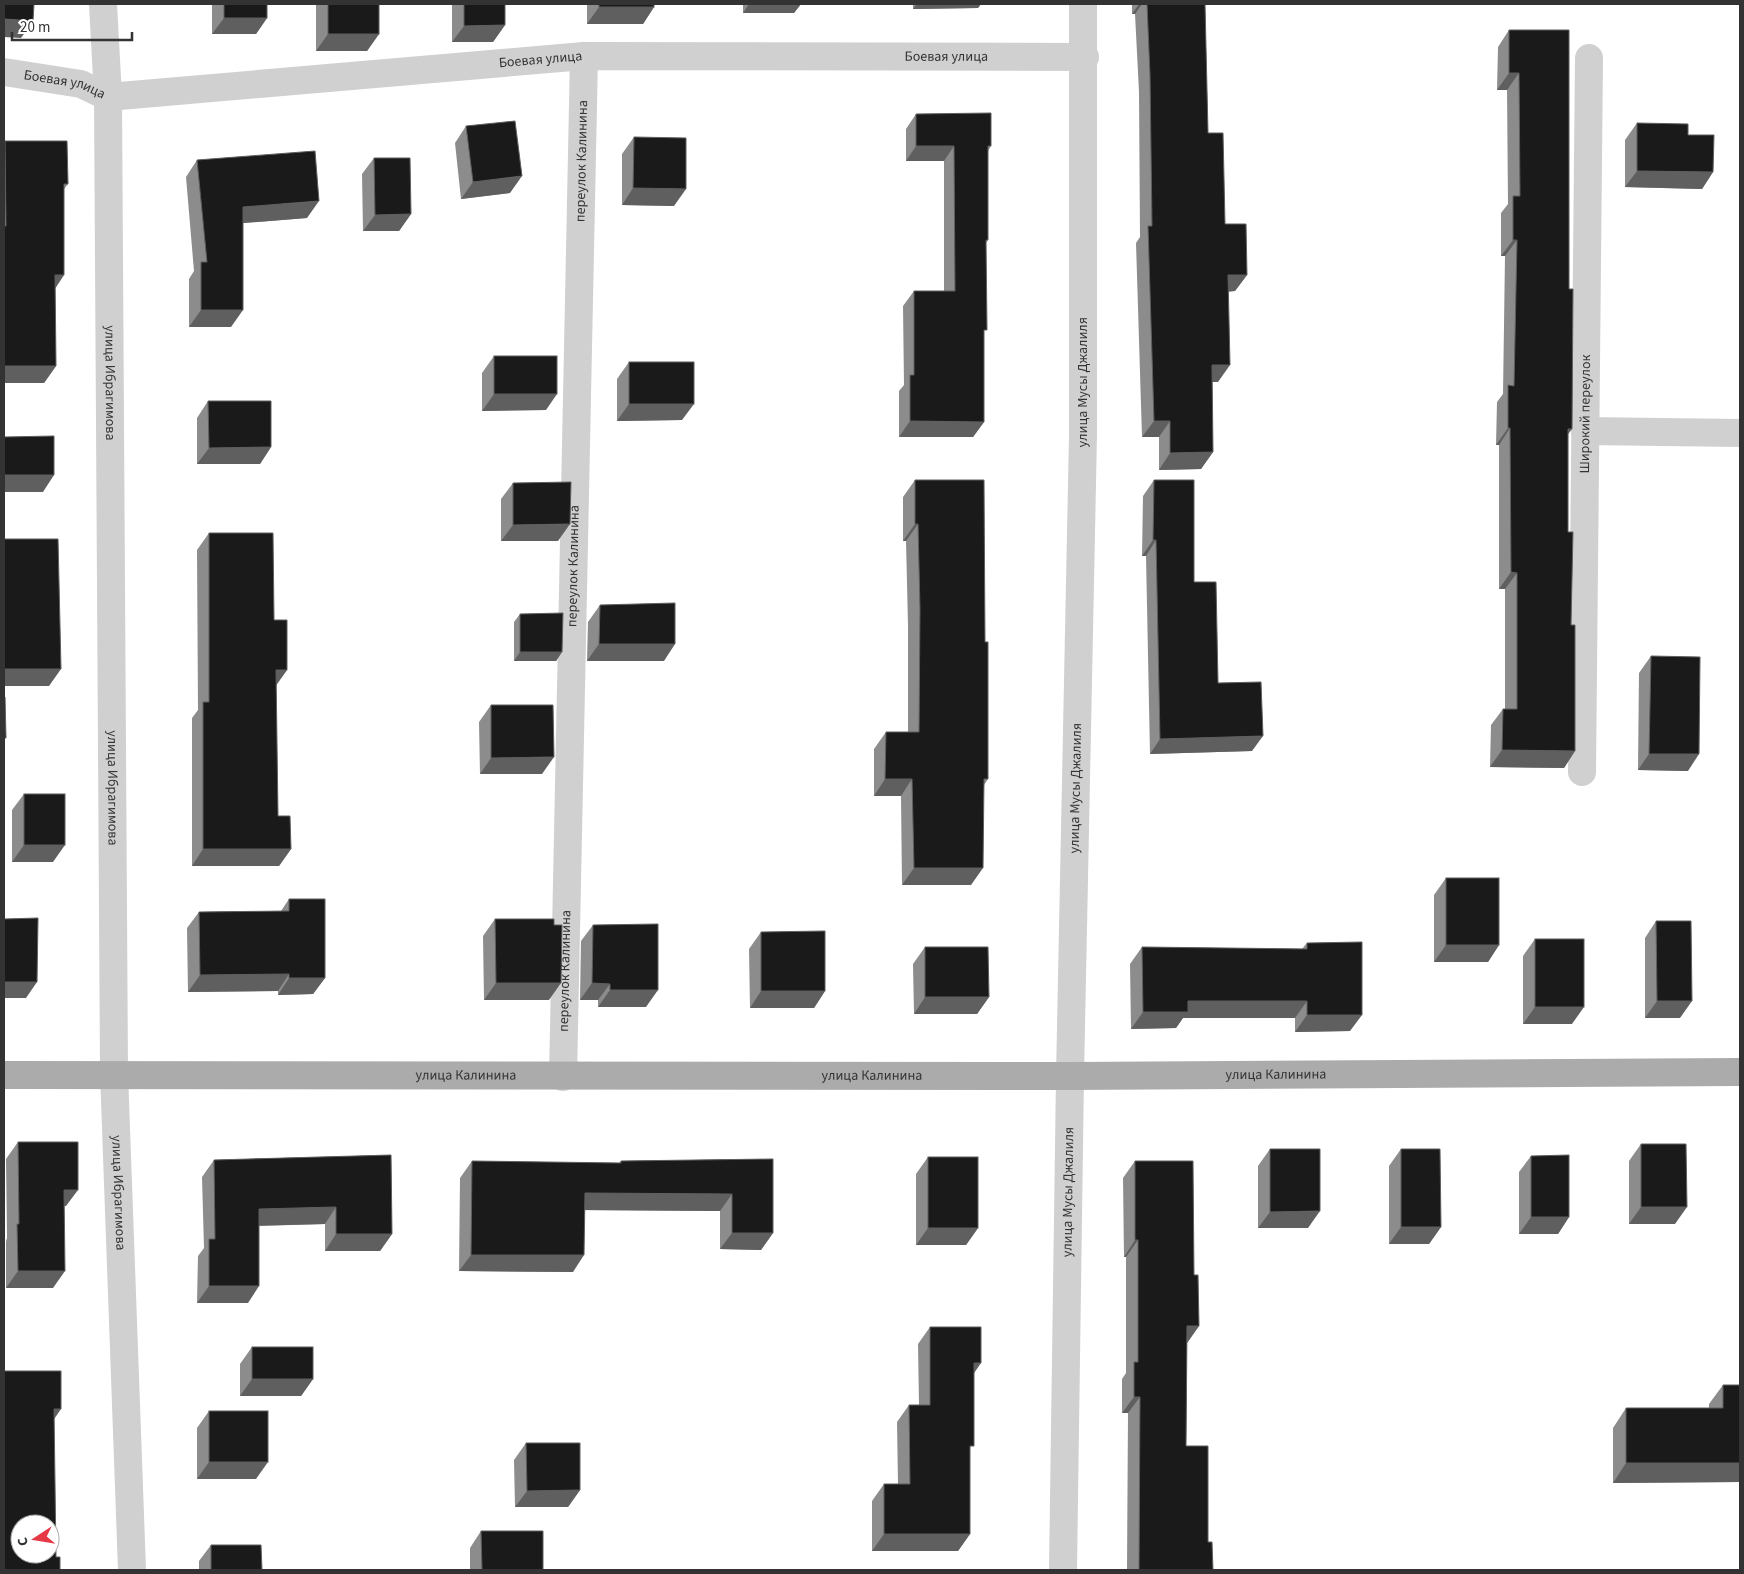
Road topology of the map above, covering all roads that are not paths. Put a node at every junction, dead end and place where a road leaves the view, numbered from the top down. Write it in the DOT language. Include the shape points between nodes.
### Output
graph roads {
  1 [pos="104,4"];
  2 [pos="1083,4"];
  3 [pos="584,56"];
  4 [pos="1085,57"];
  5 [pos="1589,58"];
  6 [pos="4,72"];
  7 [pos="108,97"];
  8 [pos="1585,431"];
  9 [pos="1740,433"];
  10 [pos="1582,772"];
  11 [pos="1740,1072"];
  12 [pos="114,1073"];
  13 [pos="4,1074"];
  14 [pos="1070,1076"];
  15 [pos="563,1077"];
  16 [pos="132,1570"];
  17 [pos="1063,1570"];
  1 -- 7 [label="street, улица Ибрагимова"];
  2 -- 4 [label="street, улица Мусы Джалиля"];
  3 -- 4 [label="street, Боевая улица"];
  3 -- 7 [label="street, Боевая улица"];
  3 -- 15 [label="street, переулок Калинина"];
  4 -- 14 [label="street, улица Мусы Джалиля" via="1083,444"];
  5 -- 8 [label="street, Широкий переулок"];
  6 -- 7 [label="street, Боевая улица" via="81,84"];
  7 -- 12 [label="street, улица Ибрагимова"];
  8 -- 9 [label="street"];
  8 -- 10 [label="street, Широкий переулок"];
  11 -- 14 [label="main road, улица Калинина"];
  12 -- 13 [label="main road, улица Калинина"];
  12 -- 15 [label="main road, улица Калинина"];
  12 -- 16 [label="street, улица Ибрагимова"];
  14 -- 15 [label="main road, улица Калинина"];
  14 -- 17 [label="street, улица Мусы Джалиля"];
}
